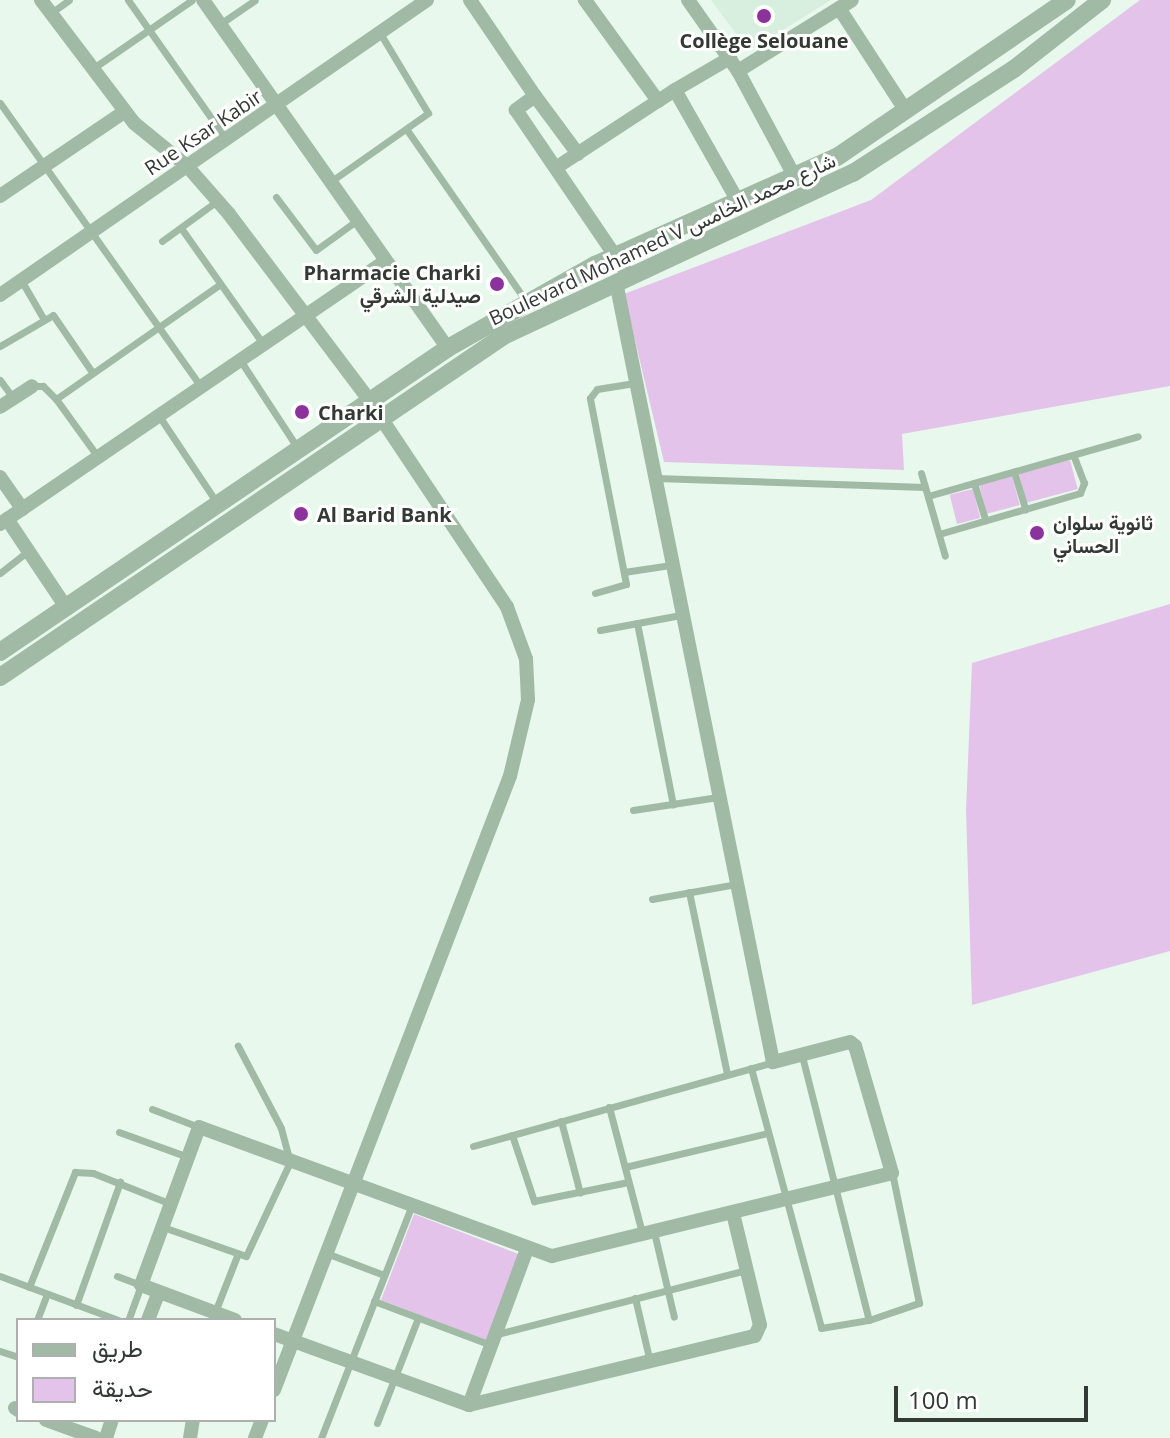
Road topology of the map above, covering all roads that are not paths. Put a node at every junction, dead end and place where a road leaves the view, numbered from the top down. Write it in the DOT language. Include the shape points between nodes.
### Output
graph roads {
  1 [pos="41,0"];
  2 [pos="69,0"];
  3 [pos="128,0"];
  4 [pos="192,0"];
  5 [pos="203,0"];
  6 [pos="255,0"];
  7 [pos="427,0"];
  8 [pos="470,0"];
  9 [pos="585,0"];
  10 [pos="688,0"];
  11 [pos="1102,0"];
  12 [pos="1064,1"];
  13 [pos="846,4"];
  14 [pos="50,13"];
  15 [pos="220,24"];
  16 [pos="151,29"];
  17 [pos="380,33"];
  18 [pos="730,58"];
  19 [pos="92,69"];
  20 [pos="738,71"];
  21 [pos="675,90"];
  22 [pos="535,96"];
  23 [pos="658,101"];
  24 [pos="0,103"];
  25 [pos="277,107"];
  26 [pos="906,111"];
  27 [pos="124,112"];
  28 [pos="407,130"];
  29 [pos="226,139"];
  30 [pos="578,154"];
  31 [pos="187,166"];
  32 [pos="557,167"];
  33 [pos="46,169"];
  34 [pos="796,179"];
  35 [pos="329,182"];
  36 [pos="0,196"];
  37 [pos="276,197"];
  38 [pos="217,201"];
  39 [pos="739,203"];
  40 [pos="356,221"];
  41 [pos="181,228"];
  42 [pos="90,231"];
  43 [pos="162,241"];
  44 [pos="617,256"];
  45 [pos="384,262"];
  46 [pos="622,279"];
  47 [pos="21,280"];
  48 [pos="220,284"];
  49 [pos="0,295"];
  50 [pos="528,302"];
  51 [pos="305,316"];
  52 [pos="43,318"];
  53 [pos="158,326"];
  54 [pos="263,344"];
  55 [pos="0,346"];
  56 [pos="448,348"];
  57 [pos="240,360"];
  58 [pos="92,372"];
  59 [pos="0,380"];
  60 [pos="635,383"];
  61 [pos="32,386"];
  62 [pos="201,387"];
  63 [pos="13,398"];
  64 [pos="56,399"];
  65 [pos="369,400"];
  66 [pos="0,407"];
  67 [pos="159,416"];
  68 [pos="380,419"];
  69 [pos="1138,436"];
  70 [pos="298,449"];
  71 [pos="1073,455"];
  72 [pos="98,457"];
  73 [pos="1014,472"];
  74 [pos="921,473"];
  75 [pos="0,477"];
  76 [pos="653,478"];
  77 [pos="974,483"];
  78 [pos="926,492"];
  79 [pos="217,503"];
  80 [pos="22,509"];
  81 [pos="1025,509"];
  82 [pos="985,520"];
  83 [pos="3,522"];
  84 [pos="939,534"];
  85 [pos="28,551"];
  86 [pos="945,556"];
  87 [pos="671,565"];
  88 [pos="624,572"];
  89 [pos="0,573"];
  90 [pos="595,593"];
  91 [pos="66,607"];
  92 [pos="681,615"];
  93 [pos="637,623"];
  94 [pos="600,630"];
  95 [pos="0,652"];
  96 [pos="0,677"];
  97 [pos="718,797"];
  98 [pos="673,804"];
  99 [pos="633,810"];
  100 [pos="736,884"];
  101 [pos="689,892"];
  102 [pos="652,899"];
  103 [pos="238,1046"];
  104 [pos="802,1056"];
  105 [pos="773,1062"];
  106 [pos="751,1068"];
  107 [pos="727,1074"];
  108 [pos="609,1107"];
  109 [pos="152,1109"];
  110 [pos="561,1121"];
  111 [pos="199,1127"];
  112 [pos="119,1132"];
  113 [pos="768,1133"];
  114 [pos="512,1135"];
  115 [pos="473,1146"];
  116 [pos="188,1157"];
  117 [pos="290,1162"];
  118 [pos="625,1167"];
  119 [pos="892,1173"];
  120 [pos="120,1182"];
  121 [pos="628,1182"];
  122 [pos="351,1185"];
  123 [pos="835,1187"];
  124 [pos="580,1193"];
  125 [pos="785,1200"];
  126 [pos="171,1204"];
  127 [pos="411,1207"];
  128 [pos="733,1213"];
  129 [pos="163,1227"];
  130 [pos="648,1234"];
  131 [pos="527,1249"];
  132 [pos="326,1253"];
  133 [pos="237,1256"];
  134 [pos="747,1270"];
  135 [pos="384,1275"];
  136 [pos="0,1276"];
  137 [pos="117,1276"];
  138 [pos="141,1285"];
  139 [pos="29,1287"];
  140 [pos="667,1289"];
  141 [pos="159,1292"];
  142 [pos="47,1294"];
  143 [pos="635,1298"];
  144 [pos="374,1301"];
  145 [pos="76,1305"];
  146 [pos="215,1312"];
  147 [pos="94,1316"];
  148 [pos="674,1317"];
  149 [pos="38,1318"];
  150 [pos="129,1318"];
  151 [pos="149,1318"];
  152 [pos="228,1318"];
  153 [pos="418,1318"];
  154 [pos="869,1320"];
  155 [pos="276,1335"];
  156 [pos="493,1340"];
  157 [pos="293,1341"];
  158 [pos="351,1362"];
  159 [pos="650,1363"];
  160 [pos="394,1378"];
  161 [pos="276,1385"];
  162 [pos="469,1405"];
  163 [pos="52,1422"];
  164 [pos="377,1423"];
  165 [pos="96,1438"];
  166 [pos="321,1438"];
  1 -- 14 [label="street"];
  2 -- 14 [label="lane"];
  3 -- 16 [label="lane"];
  4 -- 16 [label="lane"];
  5 -- 15 [label="street"];
  6 -- 15 [label="lane"];
  7 -- 17 [label="street, Rue Ksar Kabir"];
  8 -- 22 [label="street"];
  9 -- 23 [label="street"];
  10 -- 18 [label="street"];
  11 -- 46 [label="street, Boulevard Mohamed V شارع محمد الخامس" via="1002,77 853,173"];
  12 -- 26 [label="street, Boulevard Mohamed V شارع محمد الخامس"];
  13 -- 20 [label="street"];
  13 -- 26 [label="street"];
  14 -- 19 [label="street"];
  15 -- 25 [label="street"];
  16 -- 19 [label="lane"];
  16 -- 29 [label="lane"];
  17 -- 25 [label="street, Rue Ksar Kabir"];
  17 -- 28 [label="lane" via="428,109"];
  18 -- 20 [label="street"];
  18 -- 21 [label="street"];
  19 -- 27 [label="street"];
  20 -- 34 [label="street"];
  21 -- 23 [label="street"];
  21 -- 39 [label="street"];
  22 -- 30 [label="street"];
  22 -- 32 [label="street" via="516,110"];
  23 -- 30 [label="street"];
  24 -- 33 [label="lane"];
  25 -- 29 [label="street, Rue Ksar Kabir"];
  25 -- 35 [label="street"];
  26 -- 34 [label="street, Boulevard Mohamed V شارع محمد الخامس"];
  27 -- 31 [label="street"];
  27 -- 33 [label="street"];
  28 -- 35 [label="lane"];
  28 -- 50 [label="lane"];
  29 -- 31 [label="street, Rue Ksar Kabir"];
  30 -- 32 [label="street"];
  31 -- 38 [label="street"];
  31 -- 42 [label="street, Rue Ksar Kabir"];
  32 -- 44 [label="street"];
  33 -- 36 [label="street"];
  33 -- 42 [label="lane"];
  34 -- 39 [label="street, Boulevard Mohamed V شارع محمد الخامس"];
  35 -- 40 [label="street"];
  37 -- 40 [label="lane" via="316,250"];
  38 -- 41 [label="lane"];
  38 -- 51 [label="street"];
  39 -- 44 [label="street, Boulevard Mohamed V شارع محمد الخامس"];
  40 -- 45 [label="street"];
  41 -- 43 [label="lane"];
  41 -- 48 [label="lane"];
  42 -- 47 [label="street, Rue Ksar Kabir"];
  42 -- 53 [label="lane"];
  44 -- 46 [label="street"];
  44 -- 50 [label="street, Boulevard Mohamed V شارع محمد الخامس"];
  45 -- 51 [label="street"];
  45 -- 56 [label="street"];
  46 -- 60 [label="street"];
  46 -- 68 [label="street, Boulevard Mohamed V شارع محمد الخامس" via="505,335"];
  47 -- 49 [label="street, Rue Ksar Kabir"];
  47 -- 52 [label="lane"];
  48 -- 53 [label="lane"];
  48 -- 54 [label="lane"];
  50 -- 56 [label="street, Boulevard Mohamed V شارع محمد الخامس"];
  51 -- 54 [label="street"];
  51 -- 65 [label="street"];
  52 -- 55 [label="lane"];
  52 -- 58 [label="lane" via="59,319"];
  53 -- 58 [label="lane"];
  53 -- 62 [label="lane"];
  54 -- 57 [label="street"];
  56 -- 65 [label="street, Boulevard Mohamed V شارع محمد الخامس"];
  57 -- 62 [label="street"];
  57 -- 70 [label="lane"];
  58 -- 64 [label="lane"];
  59 -- 63 [label="lane"];
  60 -- 76 [label="street"];
  60 -- 88 [label="lane" via="597,389 590,398"];
  61 -- 63 [label="street"];
  61 -- 64 [label="lane" via="43,386"];
  62 -- 67 [label="street"];
  63 -- 66 [label="street"];
  64 -- 72 [label="lane"];
  65 -- 68 [label="street"];
  65 -- 70 [label="street, Boulevard Mohamed V شارع محمد الخامس"];
  67 -- 72 [label="street"];
  67 -- 79 [label="lane"];
  68 -- 96 [label="street, Boulevard Mohamed V شارع محمد الخامس"];
  68 -- 122 [label="street" via="507,607 529,680 510,776"];
  69 -- 71 [label="lane"];
  70 -- 79 [label="street, Boulevard Mohamed V شارع محمد الخامس"];
  71 -- 73 [label="lane"];
  71 -- 81 [label="lane" via="1084,483 1080,493"];
  72 -- 80 [label="street"];
  73 -- 77 [label="lane"];
  73 -- 81 [label="lane"];
  74 -- 78 [label="lane"];
  75 -- 80 [label="street"];
  76 -- 78 [label="lane"];
  76 -- 87 [label="street"];
  77 -- 78 [label="lane"];
  77 -- 82 [label="lane"];
  78 -- 84 [label="lane"];
  79 -- 91 [label="street, Boulevard Mohamed V شارع محمد الخامس"];
  80 -- 83 [label="street"];
  81 -- 82 [label="lane"];
  82 -- 84 [label="lane"];
  83 -- 85 [label="street"];
  84 -- 86 [label="lane"];
  85 -- 89 [label="lane"];
  85 -- 91 [label="street"];
  87 -- 88 [label="lane"];
  87 -- 92 [label="street"];
  88 -- 90 [label="lane" via="626,585"];
  91 -- 95 [label="street, Boulevard Mohamed V شارع محمد الخامس"];
  92 -- 93 [label="lane"];
  92 -- 97 [label="street"];
  93 -- 94 [label="lane"];
  93 -- 98 [label="lane"];
  97 -- 98 [label="lane"];
  97 -- 100 [label="street"];
  98 -- 99 [label="lane"];
  100 -- 101 [label="lane"];
  100 -- 105 [label="street"];
  101 -- 102 [label="lane"];
  101 -- 107 [label="lane"];
  103 -- 117 [label="lane" via="281,1128"];
  104 -- 105 [label="street"];
  104 -- 119 [label="street" via="850,1042 855,1046"];
  104 -- 123 [label="lane"];
  105 -- 106 [label="lane"];
  106 -- 107 [label="lane"];
  106 -- 113 [label="lane"];
  107 -- 108 [label="lane"];
  108 -- 110 [label="lane"];
  108 -- 118 [label="lane"];
  109 -- 111 [label="lane"];
  110 -- 114 [label="lane"];
  110 -- 124 [label="lane"];
  111 -- 116 [label="street"];
  111 -- 117 [label="street"];
  112 -- 116 [label="lane"];
  113 -- 118 [label="lane"];
  113 -- 125 [label="lane"];
  114 -- 115 [label="lane"];
  114 -- 124 [label="lane" via="531,1199 541,1202"];
  116 -- 126 [label="street"];
  117 -- 122 [label="street"];
  117 -- 133 [label="lane" via="252,1249"];
  118 -- 121 [label="lane"];
  119 -- 123 [label="street"];
  119 -- 154 [label="lane" via="919,1303"];
  120 -- 126 [label="lane"];
  120 -- 139 [label="lane" via="82,1171 69,1177"];
  120 -- 145 [label="lane"];
  121 -- 124 [label="lane"];
  121 -- 130 [label="lane"];
  122 -- 127 [label="street"];
  122 -- 132 [label="street"];
  123 -- 125 [label="street"];
  123 -- 154 [label="lane"];
  125 -- 128 [label="street"];
  125 -- 154 [label="lane" via="821,1328"];
  126 -- 129 [label="street"];
  127 -- 131 [label="street"];
  127 -- 135 [label="lane"];
  128 -- 130 [label="street"];
  128 -- 134 [label="street"];
  129 -- 133 [label="lane"];
  129 -- 138 [label="street"];
  130 -- 131 [label="street" via="560,1256"];
  130 -- 140 [label="lane"];
  131 -- 156 [label="street"];
  132 -- 135 [label="lane"];
  132 -- 157 [label="street"];
  133 -- 146 [label="lane"];
  134 -- 140 [label="lane"];
  134 -- 159 [label="street" via="759,1332"];
  135 -- 144 [label="lane"];
  136 -- 139 [label="lane"];
  137 -- 138 [label="lane"];
  138 -- 141 [label="street"];
  138 -- 150 [label="lane"];
  139 -- 142 [label="lane"];
  140 -- 143 [label="lane"];
  140 -- 148 [label="lane"];
  141 -- 146 [label="street"];
  141 -- 151 [label="street"];
  142 -- 145 [label="lane"];
  142 -- 149 [label="lane"];
  143 -- 156 [label="lane"];
  143 -- 159 [label="lane"];
  144 -- 153 [label="lane"];
  144 -- 158 [label="lane"];
  145 -- 147 [label="lane"];
  146 -- 152 [label="street"];
  153 -- 156 [label="lane"];
  153 -- 160 [label="lane"];
  155 -- 157 [label="street"];
  156 -- 162 [label="street"];
  157 -- 158 [label="street"];
  157 -- 161 [label="street"];
  158 -- 160 [label="street"];
  158 -- 166 [label="lane"];
  159 -- 162 [label="street"];
  160 -- 162 [label="street"];
  160 -- 164 [label="lane"];
  163 -- 165 [label="street"];
}
